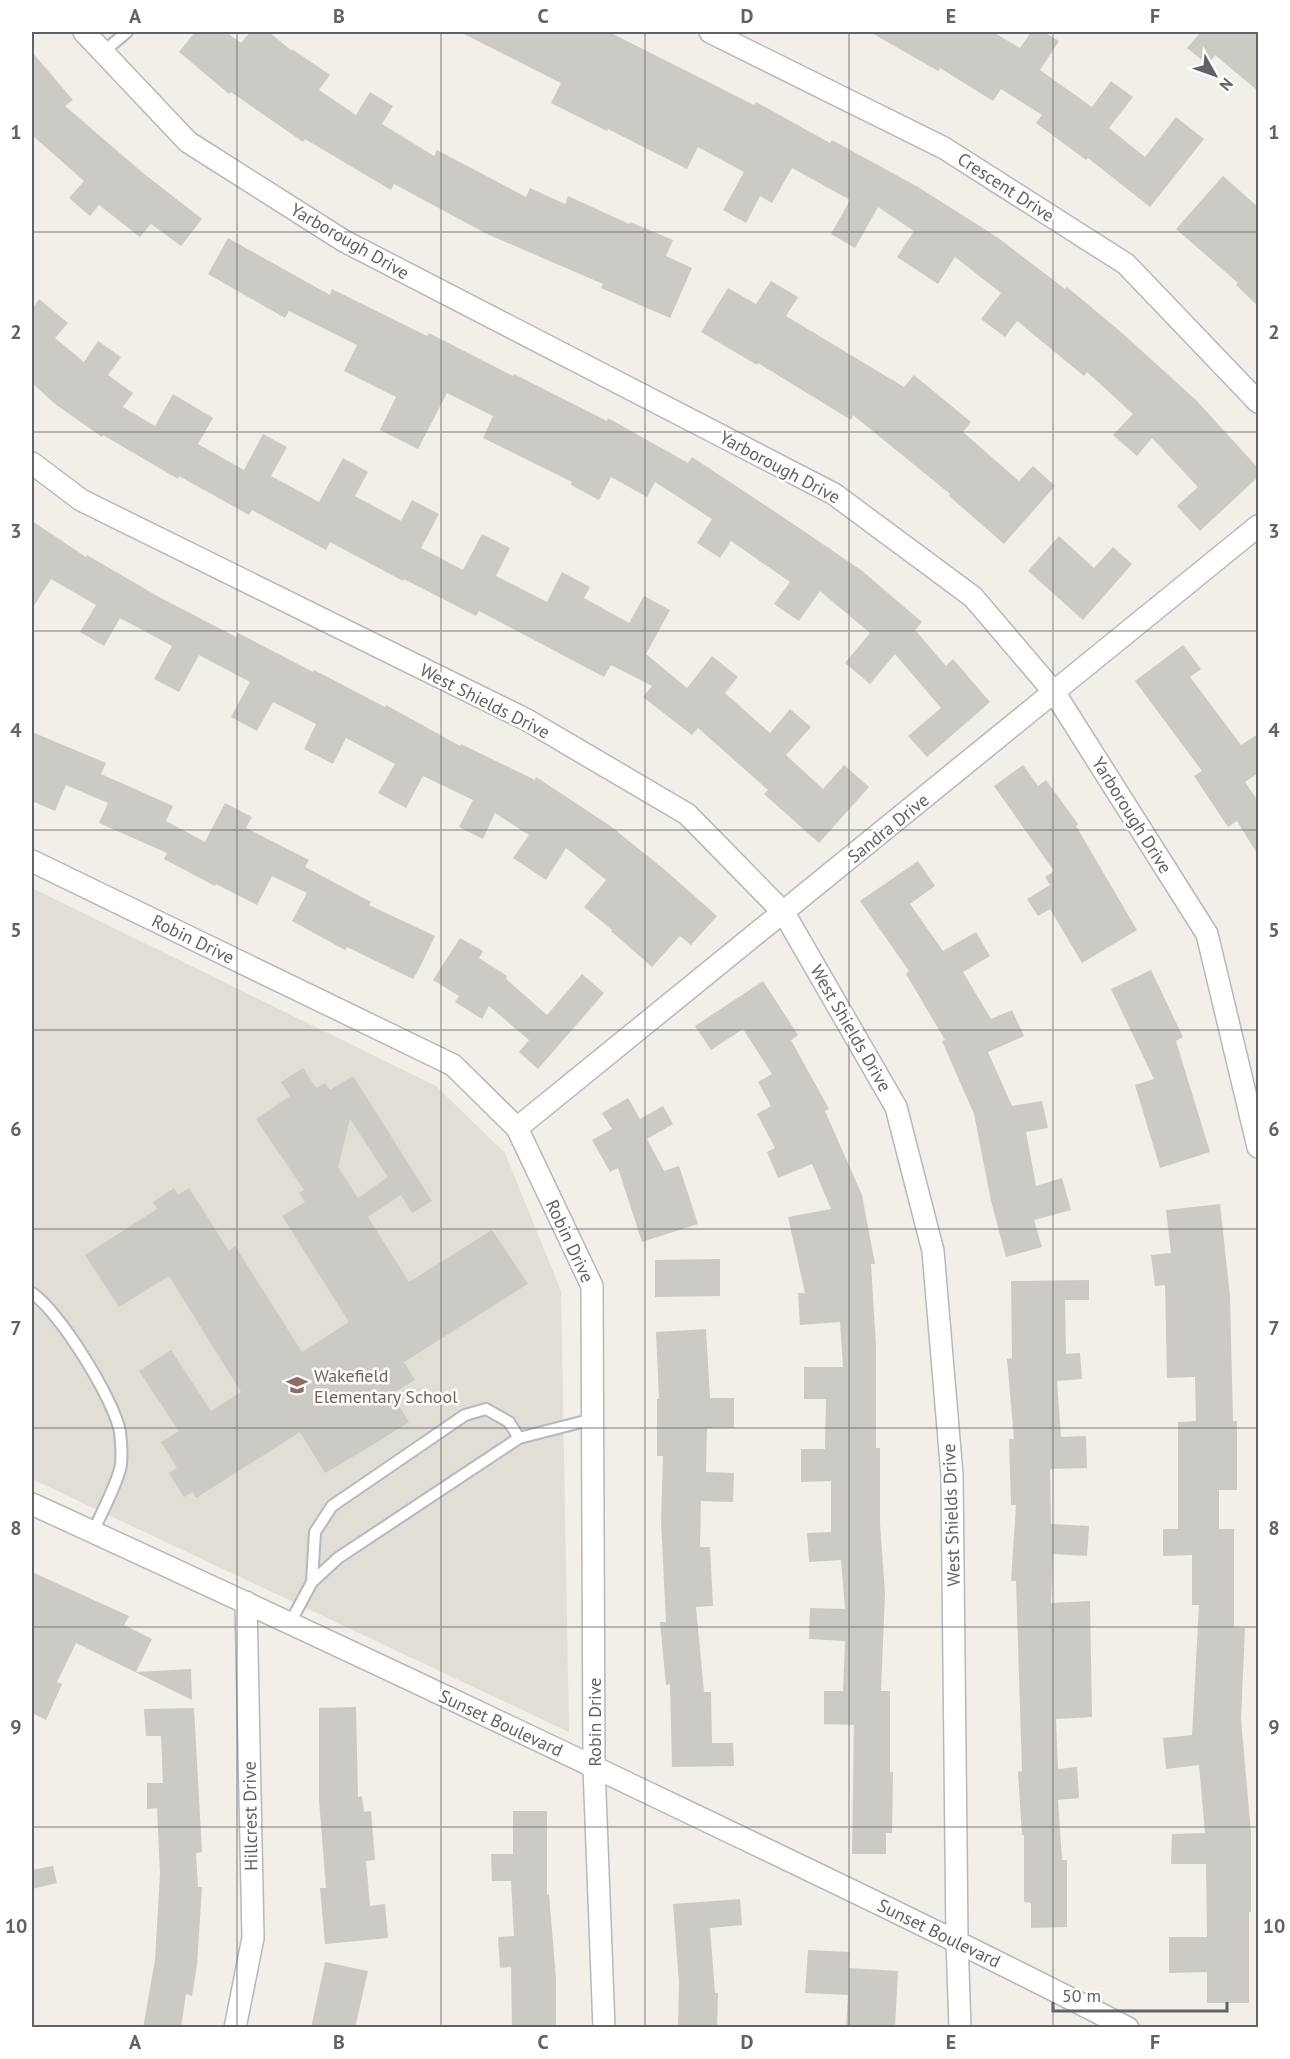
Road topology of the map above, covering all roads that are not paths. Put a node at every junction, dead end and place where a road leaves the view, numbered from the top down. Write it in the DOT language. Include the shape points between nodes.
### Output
graph roads {
  1 [pos="84,32"];
  2 [pos="127,32"];
  3 [pos="710,32"];
  4 [pos="103,51"];
  5 [pos="1258,402"];
  6 [pos="32,463"];
  7 [pos="1258,526"];
  8 [pos="1054,692"];
  9 [pos="32,861"];
  10 [pos="784,913"];
  11 [pos="517,1128"];
  12 [pos="1258,1147"];
  13 [pos="32,1293"];
  14 [pos="593,1419"];
  15 [pos="519,1438"];
  16 [pos="32,1504"];
  17 [pos="93,1532"];
  18 [pos="312,1582"];
  19 [pos="246,1602"];
  20 [pos="290,1623"];
  21 [pos="594,1767"];
  22 [pos="957,1940"];
  23 [pos="235,2028"];
  24 [pos="604,2028"];
  25 [pos="960,2028"];
  26 [pos="1128,2028"];
  1 -- 4 [label="street, Yarborough Drive"];
  2 -- 4 [label="lane"];
  3 -- 5 [label="street, Crescent Drive" via="944,148 1126,264"];
  4 -- 8 [label="street, Yarborough Drive" via="188,142 344,241 834,494 973,597"];
  6 -- 10 [label="street, West Shields Drive" via="81,500 527,720 687,814"];
  7 -- 8 [label="street, Sandra Drive"];
  8 -- 10 [label="street, Sandra Drive"];
  8 -- 12 [label="street, Yarborough Drive" via="1207,934"];
  9 -- 11 [label="street, Robin Drive" via="453,1065"];
  10 -- 11 [label="street, Sandra Drive"];
  10 -- 22 [label="street, West Shields Drive" via="896,1107 933,1251 952,1475"];
  11 -- 14 [label="street, Robin Drive" via="592,1286"];
  13 -- 17 [label="lane" via="70,1337 106,1396 120,1431 121,1468"];
  14 -- 15 [label="lane"];
  14 -- 21 [label="street, Robin Drive"];
  15 -- 18 [label="lane" via="338,1558"];
  15 -- 18 [label="lane" via="509,1422 486,1409 465,1415 332,1506 315,1532"];
  16 -- 17 [label="street, Sunset Boulevard"];
  17 -- 19 [label="street, Sunset Boulevard"];
  18 -- 20 [label="lane"];
  19 -- 20 [label="street, Sunset Boulevard"];
  19 -- 23 [label="street, Hillcrest Drive" via="253,1938"];
  20 -- 21 [label="street, Sunset Boulevard"];
  21 -- 22 [label="street, Sunset Boulevard"];
  21 -- 24 [label="street, Robin Drive"];
  22 -- 25 [label="street, West Shields Drive"];
  22 -- 26 [label="street, Sunset Boulevard"];
}
